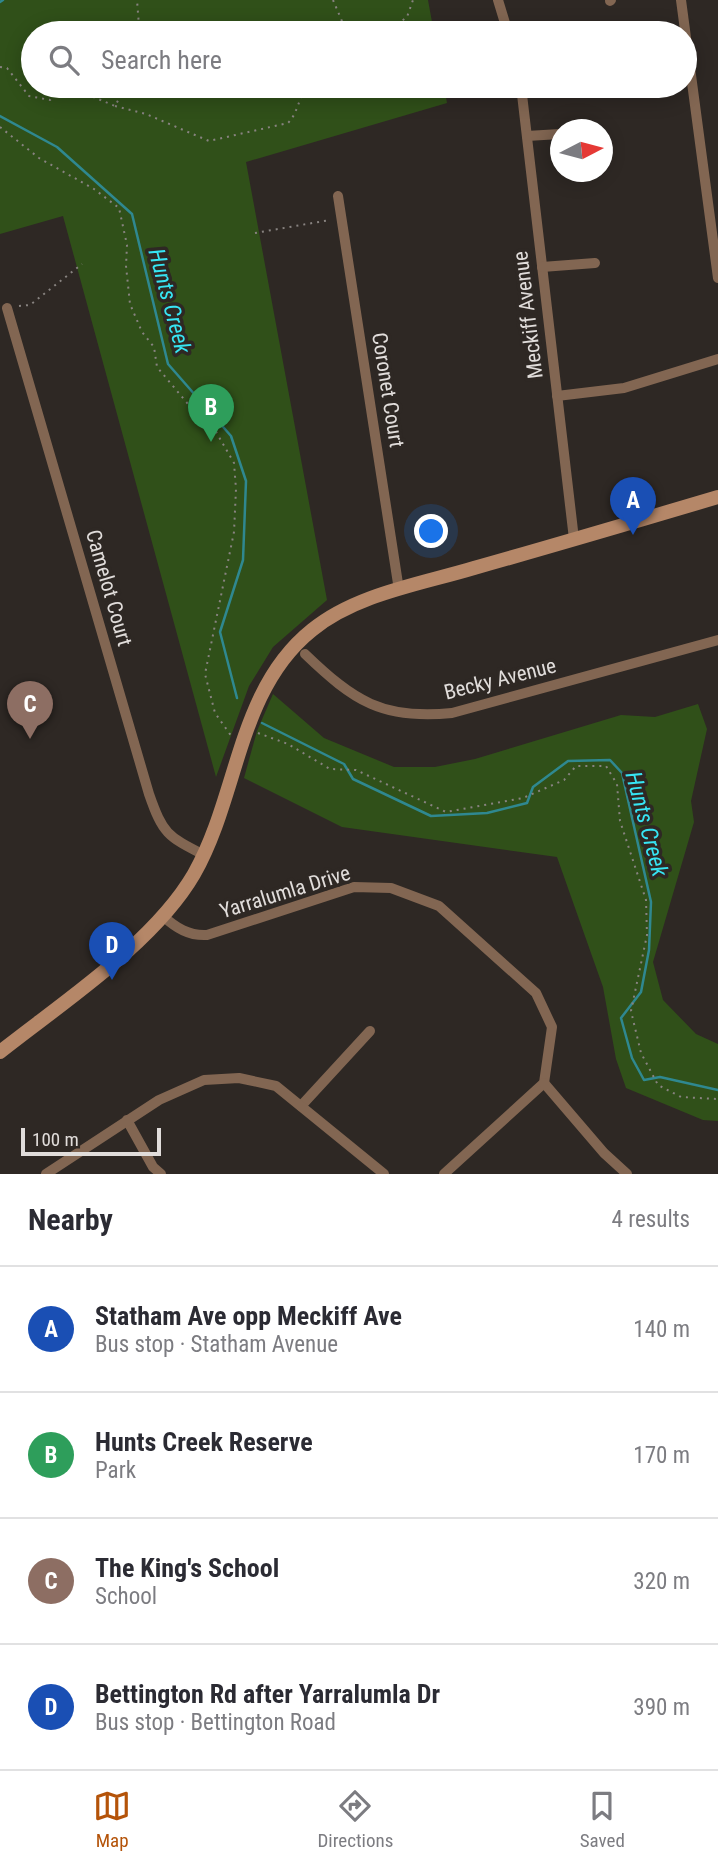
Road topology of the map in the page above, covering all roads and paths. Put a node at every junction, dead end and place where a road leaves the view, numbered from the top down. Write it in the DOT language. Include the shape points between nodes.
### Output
graph roads {
  1 [pos="137,0"];
  2 [pos="333,0"];
  3 [pos="413,0"];
  4 [pos="498,0"];
  5 [pos="681,0"];
  6 [pos="139,21"];
  7 [pos="342,21"];
  8 [pos="402,21"];
  9 [pos="504,21"];
  10 [pos="684,21"];
  11 [pos="0,67"];
  12 [pos="21,86"];
  13 [pos="95,98"];
  14 [pos="119,98"];
  15 [pos="300,98"];
  16 [pos="522,98"];
  17 [pos="694,98"];
  18 [pos="115,106"];
  19 [pos="0,127"];
  20 [pos="550,135"];
  21 [pos="527,136"];
  22 [pos="338,196"];
  23 [pos="342,218"];
  24 [pos="255,233"];
  25 [pos="595,263"];
  26 [pos="82,264"];
  27 [pos="542,267"];
  28 [pos="718,278"];
  29 [pos="7,308"];
  30 [pos="718,359"];
  31 [pos="557,396"];
  32 [pos="718,496"];
  33 [pos="574,539"];
  34 [pos="399,590"];
  35 [pos="718,640"];
  36 [pos="305,654"];
  37 [pos="247,730"];
  38 [pos="240,750"];
  39 [pos="204,855"];
  40 [pos="163,916"];
  41 [pos="370,1031"];
  42 [pos="0,1052"];
  43 [pos="544,1083"];
  44 [pos="718,1099"];
  45 [pos="301,1106"];
  46 [pos="127,1120"];
  47 [pos="46,1174"];
  48 [pos="161,1174"];
  49 [pos="384,1174"];
  50 [pos="443,1174"];
  51 [pos="627,1174"];
  1 -- 6 [label="path"];
  2 -- 7 [label="path"];
  3 -- 8 [label="path"];
  4 -- 9 [label="street"];
  5 -- 10 [label="street"];
  11 -- 12 [label="path" via="7,68"];
  13 -- 18 [label="path"];
  14 -- 18 [label="path"];
  15 -- 18 [label="path" via="288,123 209,141"];
  16 -- 21 [label="street, Meckiff Avenue"];
  17 -- 28 [label="street"];
  19 -- 38 [label="path" via="38,158 119,208 127,245 130,304 142,332 154,347 158,367 192,410 215,430 234,463 233,532 205,674 215,712"];
  20 -- 21 [label="street"];
  21 -- 27 [label="street, Meckiff Avenue"];
  22 -- 23 [label="street, Coronet Court"];
  23 -- 24 [label="path"];
  23 -- 34 [label="street, Coronet Court"];
  25 -- 27 [label="street"];
  26 -- 29 [label="path" via="30,305"];
  27 -- 31 [label="street, Meckiff Avenue"];
  29 -- 39 [label="street, Camelot Court" via="149,794 168,835"];
  30 -- 31 [label="street" via="624,388"];
  31 -- 33 [label="street, Meckiff Avenue"];
  32 -- 33 [label="main road"];
  33 -- 34 [label="main road"];
  34 -- 37 [label="main road" via="327,618 298,642 274,672"];
  35 -- 36 [label="street, Becky Avenue" via="452,713 414,716 364,702"];
  37 -- 38 [label="main road"];
  37 -- 44 [label="path" via="288,744 330,769 356,770 446,812 523,798 564,780 576,766 606,765 617,784 620,821 646,901 647,935 631,1011 641,1053 658,1086 681,1097"];
  38 -- 39 [label="main road" via="224,808"];
  39 -- 40 [label="main road"];
  40 -- 42 [label="main road"];
  40 -- 43 [label="street, Yarralumla Drive" via="190,934 220,933 354,887 391,888 439,906 536,993 552,1027"];
  41 -- 45 [label="street"];
  43 -- 50 [label="street"];
  43 -- 51 [label="street"];
  45 -- 46 [label="street" via="276,1086 239,1077 204,1080"];
  45 -- 49 [label="street"];
  46 -- 47 [label="street"];
  46 -- 48 [label="street"];
}
